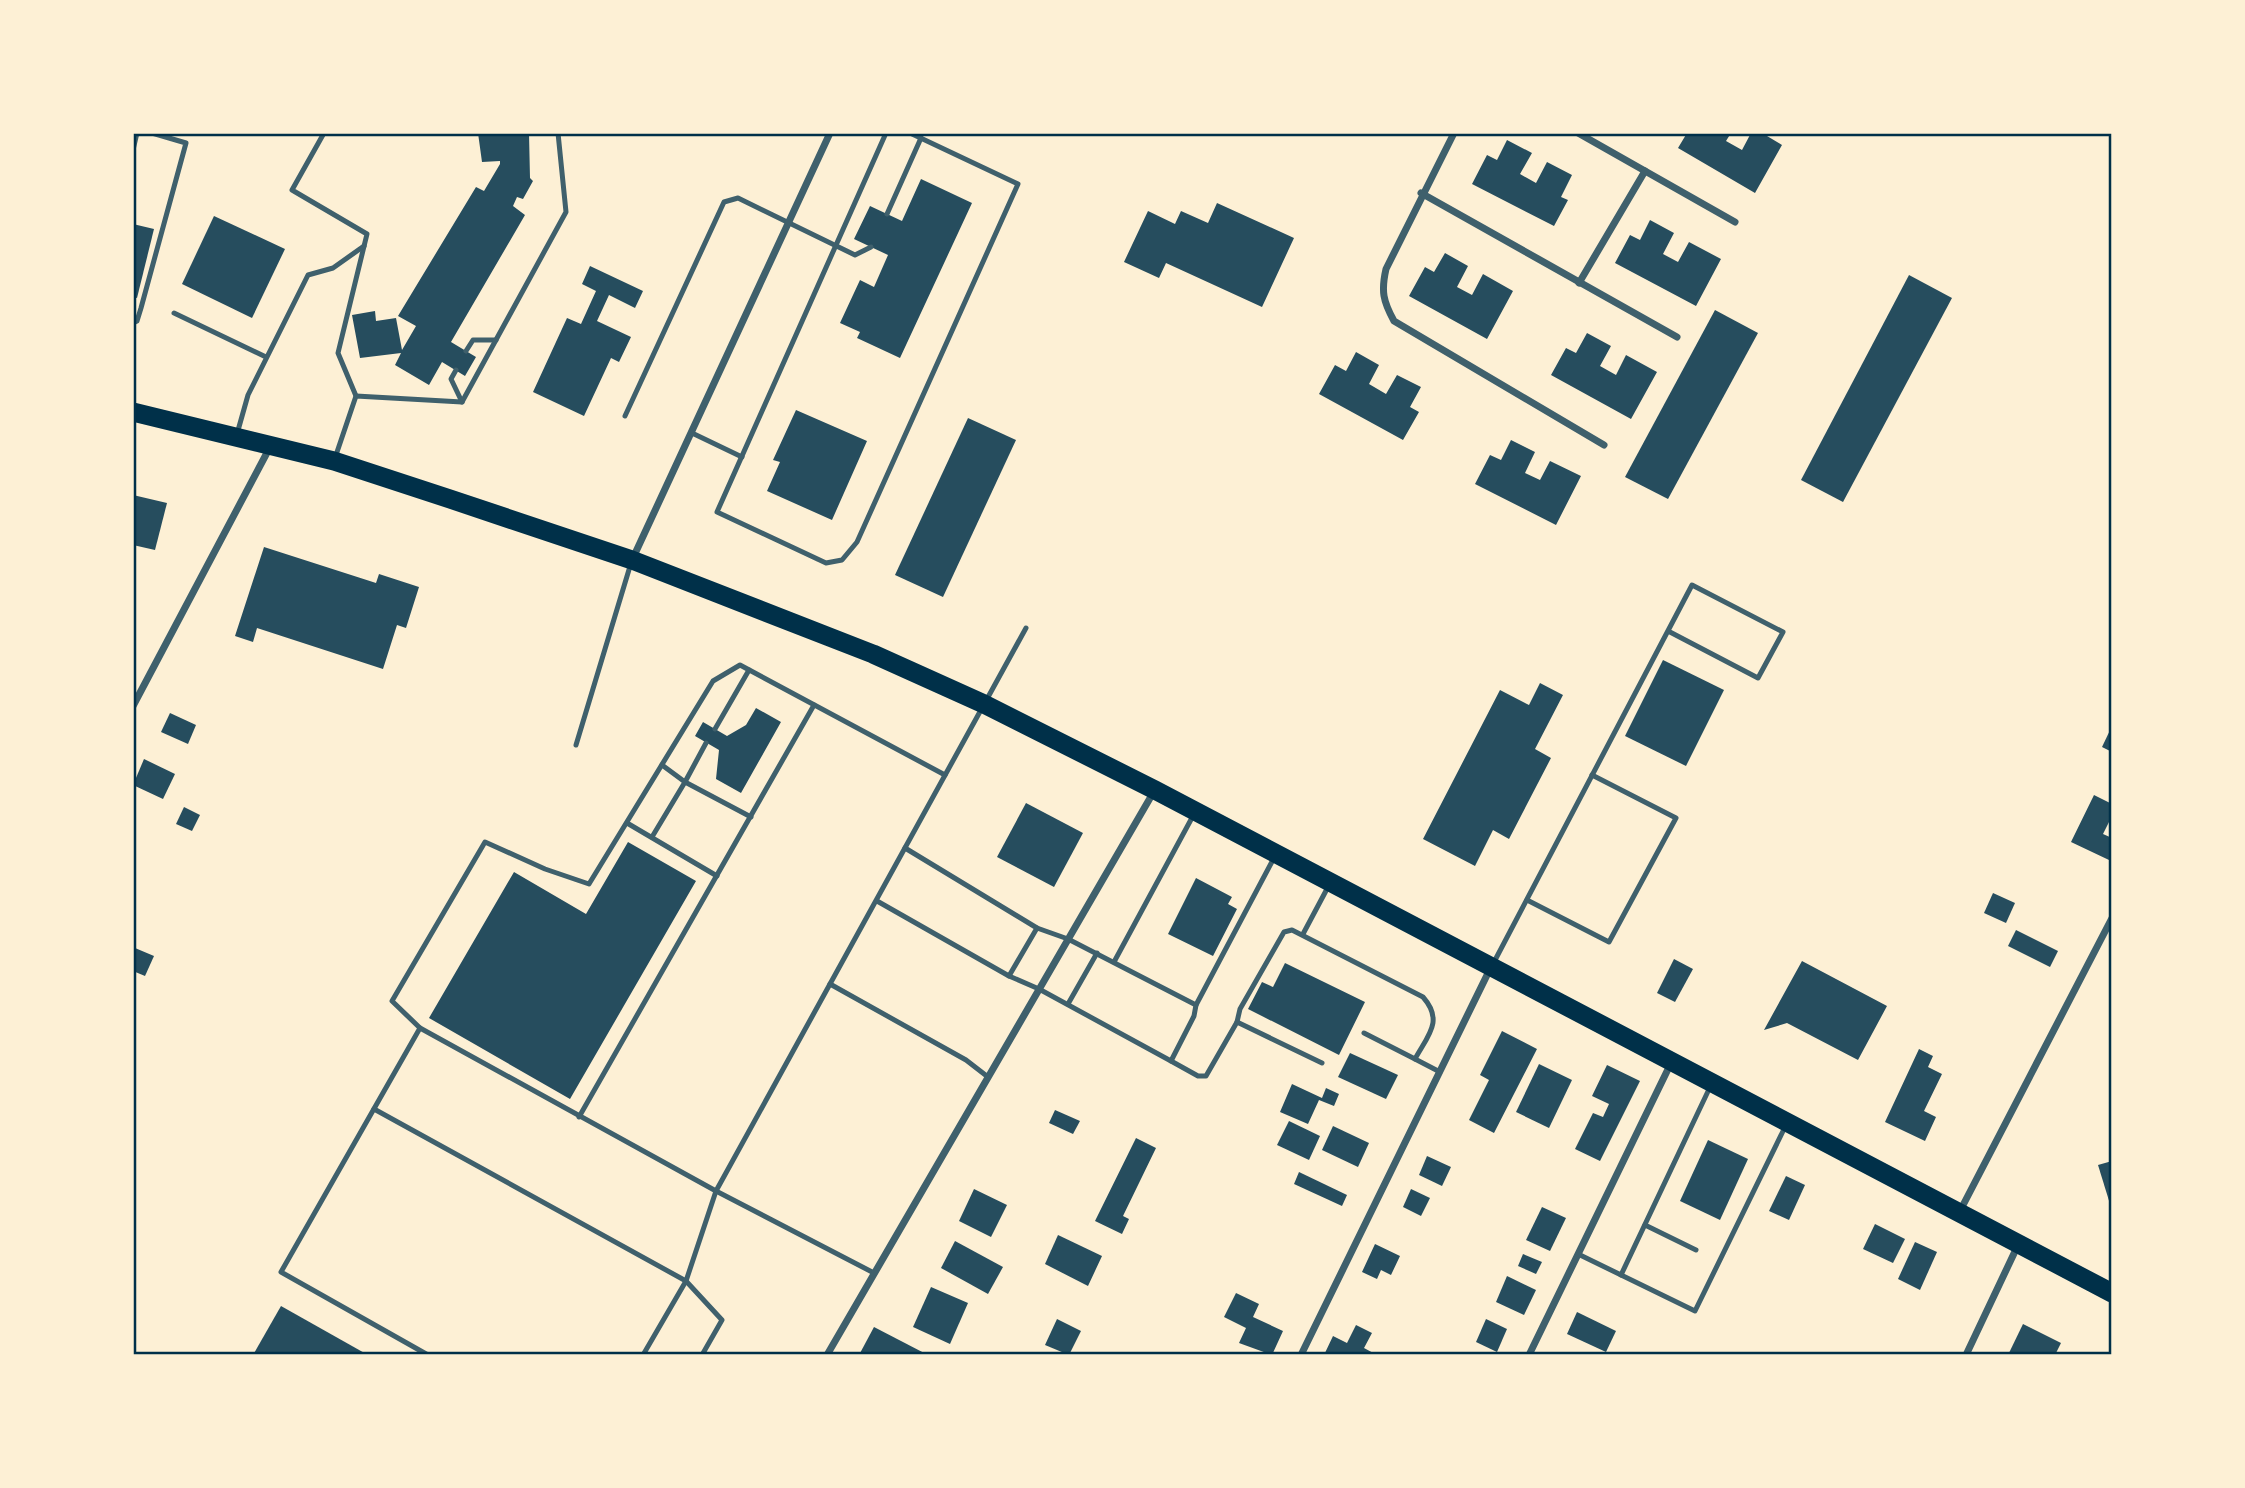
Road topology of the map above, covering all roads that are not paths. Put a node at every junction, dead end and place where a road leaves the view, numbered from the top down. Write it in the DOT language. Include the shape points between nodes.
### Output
graph roads {
  1 [pos="137,133"];
  2 [pos="152,133"];
  3 [pos="324,133"];
  4 [pos="558,133"];
  5 [pos="830,133"];
  6 [pos="887,133"];
  7 [pos="910,133"];
  8 [pos="1454,133"];
  9 [pos="1578,133"];
  10 [pos="921,138"];
  11 [pos="133,150"];
  12 [pos="1645,171"];
  13 [pos="1421,193"];
  14 [pos="887,214"];
  15 [pos="1735,222"];
  16 [pos="788,225"];
  17 [pos="364,246"];
  18 [pos="835,247"];
  19 [pos="871,247"];
  20 [pos="1579,283"];
  21 [pos="174,313"];
  22 [pos="133,323"];
  23 [pos="1676,337"];
  24 [pos="496,340"];
  25 [pos="467,351"];
  26 [pos="266,357"];
  27 [pos="456,370"];
  28 [pos="356,396"];
  29 [pos="462,402"];
  30 [pos="133,412"];
  31 [pos="625,416"];
  32 [pos="692,433"];
  33 [pos="236,437"];
  34 [pos="271,445"];
  35 [pos="1604,445"];
  36 [pos="742,457"];
  37 [pos="334,461"];
  38 [pos="632,561"];
  39 [pos="1026,628"];
  40 [pos="1668,631"];
  41 [pos="749,670"];
  42 [pos="984,704"];
  43 [pos="814,705"];
  44 [pos="133,706"];
  45 [pos="715,729"];
  46 [pos="706,743"];
  47 [pos="576,745"];
  48 [pos="662,765"];
  49 [pos="945,775"];
  50 [pos="1592,775"];
  51 [pos="685,782"];
  52 [pos="1155,790"];
  53 [pos="1196,811"];
  54 [pos="751,817"];
  55 [pos="627,823"];
  56 [pos="652,837"];
  57 [pos="905,848"];
  58 [pos="1276,853"];
  59 [pos="717,876"];
  60 [pos="1331,882"];
  61 [pos="1527,900"];
  62 [pos="877,901"];
  63 [pos="2112,918"];
  64 [pos="1037,928"];
  65 [pos="1303,934"];
  66 [pos="1068,939"];
  67 [pos="1097,953"];
  68 [pos="1114,962"];
  69 [pos="1492,967"];
  70 [pos="1009,976"];
  71 [pos="830,984"];
  72 [pos="1039,989"];
  73 [pos="1068,1004"];
  74 [pos="1196,1005"];
  75 [pos="1237,1022"];
  76 [pos="421,1028"];
  77 [pos="1364,1033"];
  78 [pos="1415,1059"];
  79 [pos="1171,1061"];
  80 [pos="1672,1061"];
  81 [pos="1322,1063"];
  82 [pos="1440,1072"];
  83 [pos="988,1077"];
  84 [pos="1713,1083"];
  85 [pos="374,1109"];
  86 [pos="579,1117"];
  87 [pos="1788,1122"];
  88 [pos="716,1191"];
  89 [pos="1960,1212"];
  90 [pos="1645,1225"];
  91 [pos="2019,1243"];
  92 [pos="1696,1250"];
  93 [pos="1578,1254"];
  94 [pos="874,1273"];
  95 [pos="1621,1275"];
  96 [pos="686,1281"];
  97 [pos="2112,1293"];
  98 [pos="428,1355"];
  99 [pos="643,1355"];
  100 [pos="702,1355"];
  101 [pos="827,1355"];
  102 [pos="1301,1355"];
  103 [pos="1529,1355"];
  104 [pos="1966,1355"];
  1 -- 11 [label="lane"];
  2 -- 22 [label="lane" via="186,143"];
  3 -- 17 [label="lane" via="292,190 367,234"];
  4 -- 24 [label="lane" via="566,212"];
  5 -- 16 [label="street"];
  6 -- 18 [label="lane"];
  7 -- 10 [label="lane"];
  8 -- 13 [label="street"];
  9 -- 12 [label="street"];
  10 -- 14 [label="lane"];
  10 -- 36 [label="lane" via="1018,184 857,542 842,560 826,563 718,512"];
  12 -- 15 [label="street"];
  12 -- 20 [label="street"];
  13 -- 20 [label="street"];
  13 -- 35 [label="street" via="1385,268 1381,291 1394,321"];
  16 -- 18 [label="lane"];
  16 -- 31 [label="lane" via="738,198 724,202"];
  16 -- 32 [label="street"];
  17 -- 26 [label="lane" via="333,268 308,275"];
  17 -- 28 [label="lane" via="338,353"];
  18 -- 19 [label="lane" via="855,255"];
  18 -- 36 [label="lane"];
  20 -- 23 [label="street"];
  21 -- 26 [label="lane"];
  24 -- 25 [label="lane" via="473,340"];
  24 -- 29 [label="lane"];
  26 -- 33 [label="lane" via="248,394"];
  27 -- 29 [label="lane" via="451,379"];
  28 -- 29 [label="lane"];
  28 -- 37 [label="lane"];
  30 -- 33 [label="highway"];
  32 -- 36 [label="lane"];
  32 -- 38 [label="street"];
  33 -- 34 [label="highway"];
  34 -- 37 [label="highway"];
  34 -- 44 [label="street"];
  37 -- 38 [label="highway"];
  38 -- 42 [label="highway" via="873,654"];
  38 -- 47 [label="lane"];
  39 -- 42 [label="lane"];
  40 -- 40 [label="lane" via="1692,585 1783,632 1758,678"];
  40 -- 50 [label="lane"];
  41 -- 43 [label="lane"];
  41 -- 45 [label="lane"];
  41 -- 48 [label="lane" via="740,665 713,681"];
  42 -- 49 [label="lane"];
  42 -- 52 [label="highway"];
  43 -- 49 [label="lane"];
  43 -- 54 [label="lane"];
  46 -- 51 [label="lane"];
  48 -- 51 [label="lane"];
  48 -- 55 [label="lane"];
  49 -- 57 [label="lane"];
  50 -- 61 [label="lane"];
  50 -- 61 [label="lane" via="1676,818 1609,942"];
  51 -- 54 [label="lane"];
  51 -- 56 [label="lane"];
  52 -- 53 [label="highway"];
  52 -- 66 [label="street"];
  53 -- 58 [label="highway"];
  53 -- 68 [label="lane"];
  54 -- 59 [label="lane"];
  55 -- 56 [label="lane"];
  55 -- 76 [label="lane" via="589,884 485,842 392,1001"];
  56 -- 59 [label="lane"];
  57 -- 62 [label="lane"];
  57 -- 64 [label="lane"];
  58 -- 60 [label="highway"];
  58 -- 74 [label="lane"];
  59 -- 86 [label="lane"];
  60 -- 65 [label="lane"];
  60 -- 69 [label="highway"];
  61 -- 69 [label="lane"];
  62 -- 70 [label="lane"];
  62 -- 71 [label="lane"];
  63 -- 89 [label="street"];
  64 -- 66 [label="lane"];
  64 -- 70 [label="lane"];
  65 -- 75 [label="lane" via="1284,932"];
  65 -- 78 [label="lane" via="1423,997 1434,1009 1435,1017"];
  66 -- 67 [label="lane"];
  66 -- 72 [label="street"];
  67 -- 68 [label="lane"];
  67 -- 73 [label="lane"];
  68 -- 74 [label="lane"];
  69 -- 80 [label="highway"];
  69 -- 82 [label="street"];
  70 -- 72 [label="lane"];
  71 -- 83 [label="lane"];
  71 -- 88 [label="lane"];
  72 -- 73 [label="lane"];
  72 -- 83 [label="street"];
  73 -- 79 [label="lane"];
  74 -- 79 [label="lane"];
  75 -- 79 [label="lane" via="1206,1076"];
  75 -- 81 [label="lane"];
  76 -- 85 [label="lane"];
  76 -- 86 [label="lane"];
  77 -- 78 [label="lane"];
  78 -- 82 [label="lane"];
  80 -- 84 [label="highway"];
  80 -- 93 [label="street"];
  82 -- 102 [label="street"];
  83 -- 94 [label="street"];
  84 -- 87 [label="highway"];
  84 -- 90 [label="lane"];
  85 -- 96 [label="lane"];
  85 -- 98 [label="lane" via="281,1272"];
  86 -- 88 [label="lane"];
  87 -- 89 [label="highway"];
  87 -- 95 [label="lane" via="1695,1311"];
  88 -- 94 [label="lane"];
  88 -- 96 [label="lane"];
  89 -- 91 [label="highway"];
  90 -- 92 [label="lane"];
  90 -- 95 [label="lane"];
  91 -- 97 [label="highway"];
  91 -- 104 [label="street"];
  93 -- 95 [label="lane"];
  93 -- 103 [label="street"];
  94 -- 101 [label="street"];
  96 -- 99 [label="lane"];
  96 -- 100 [label="lane" via="722,1320"];
}
